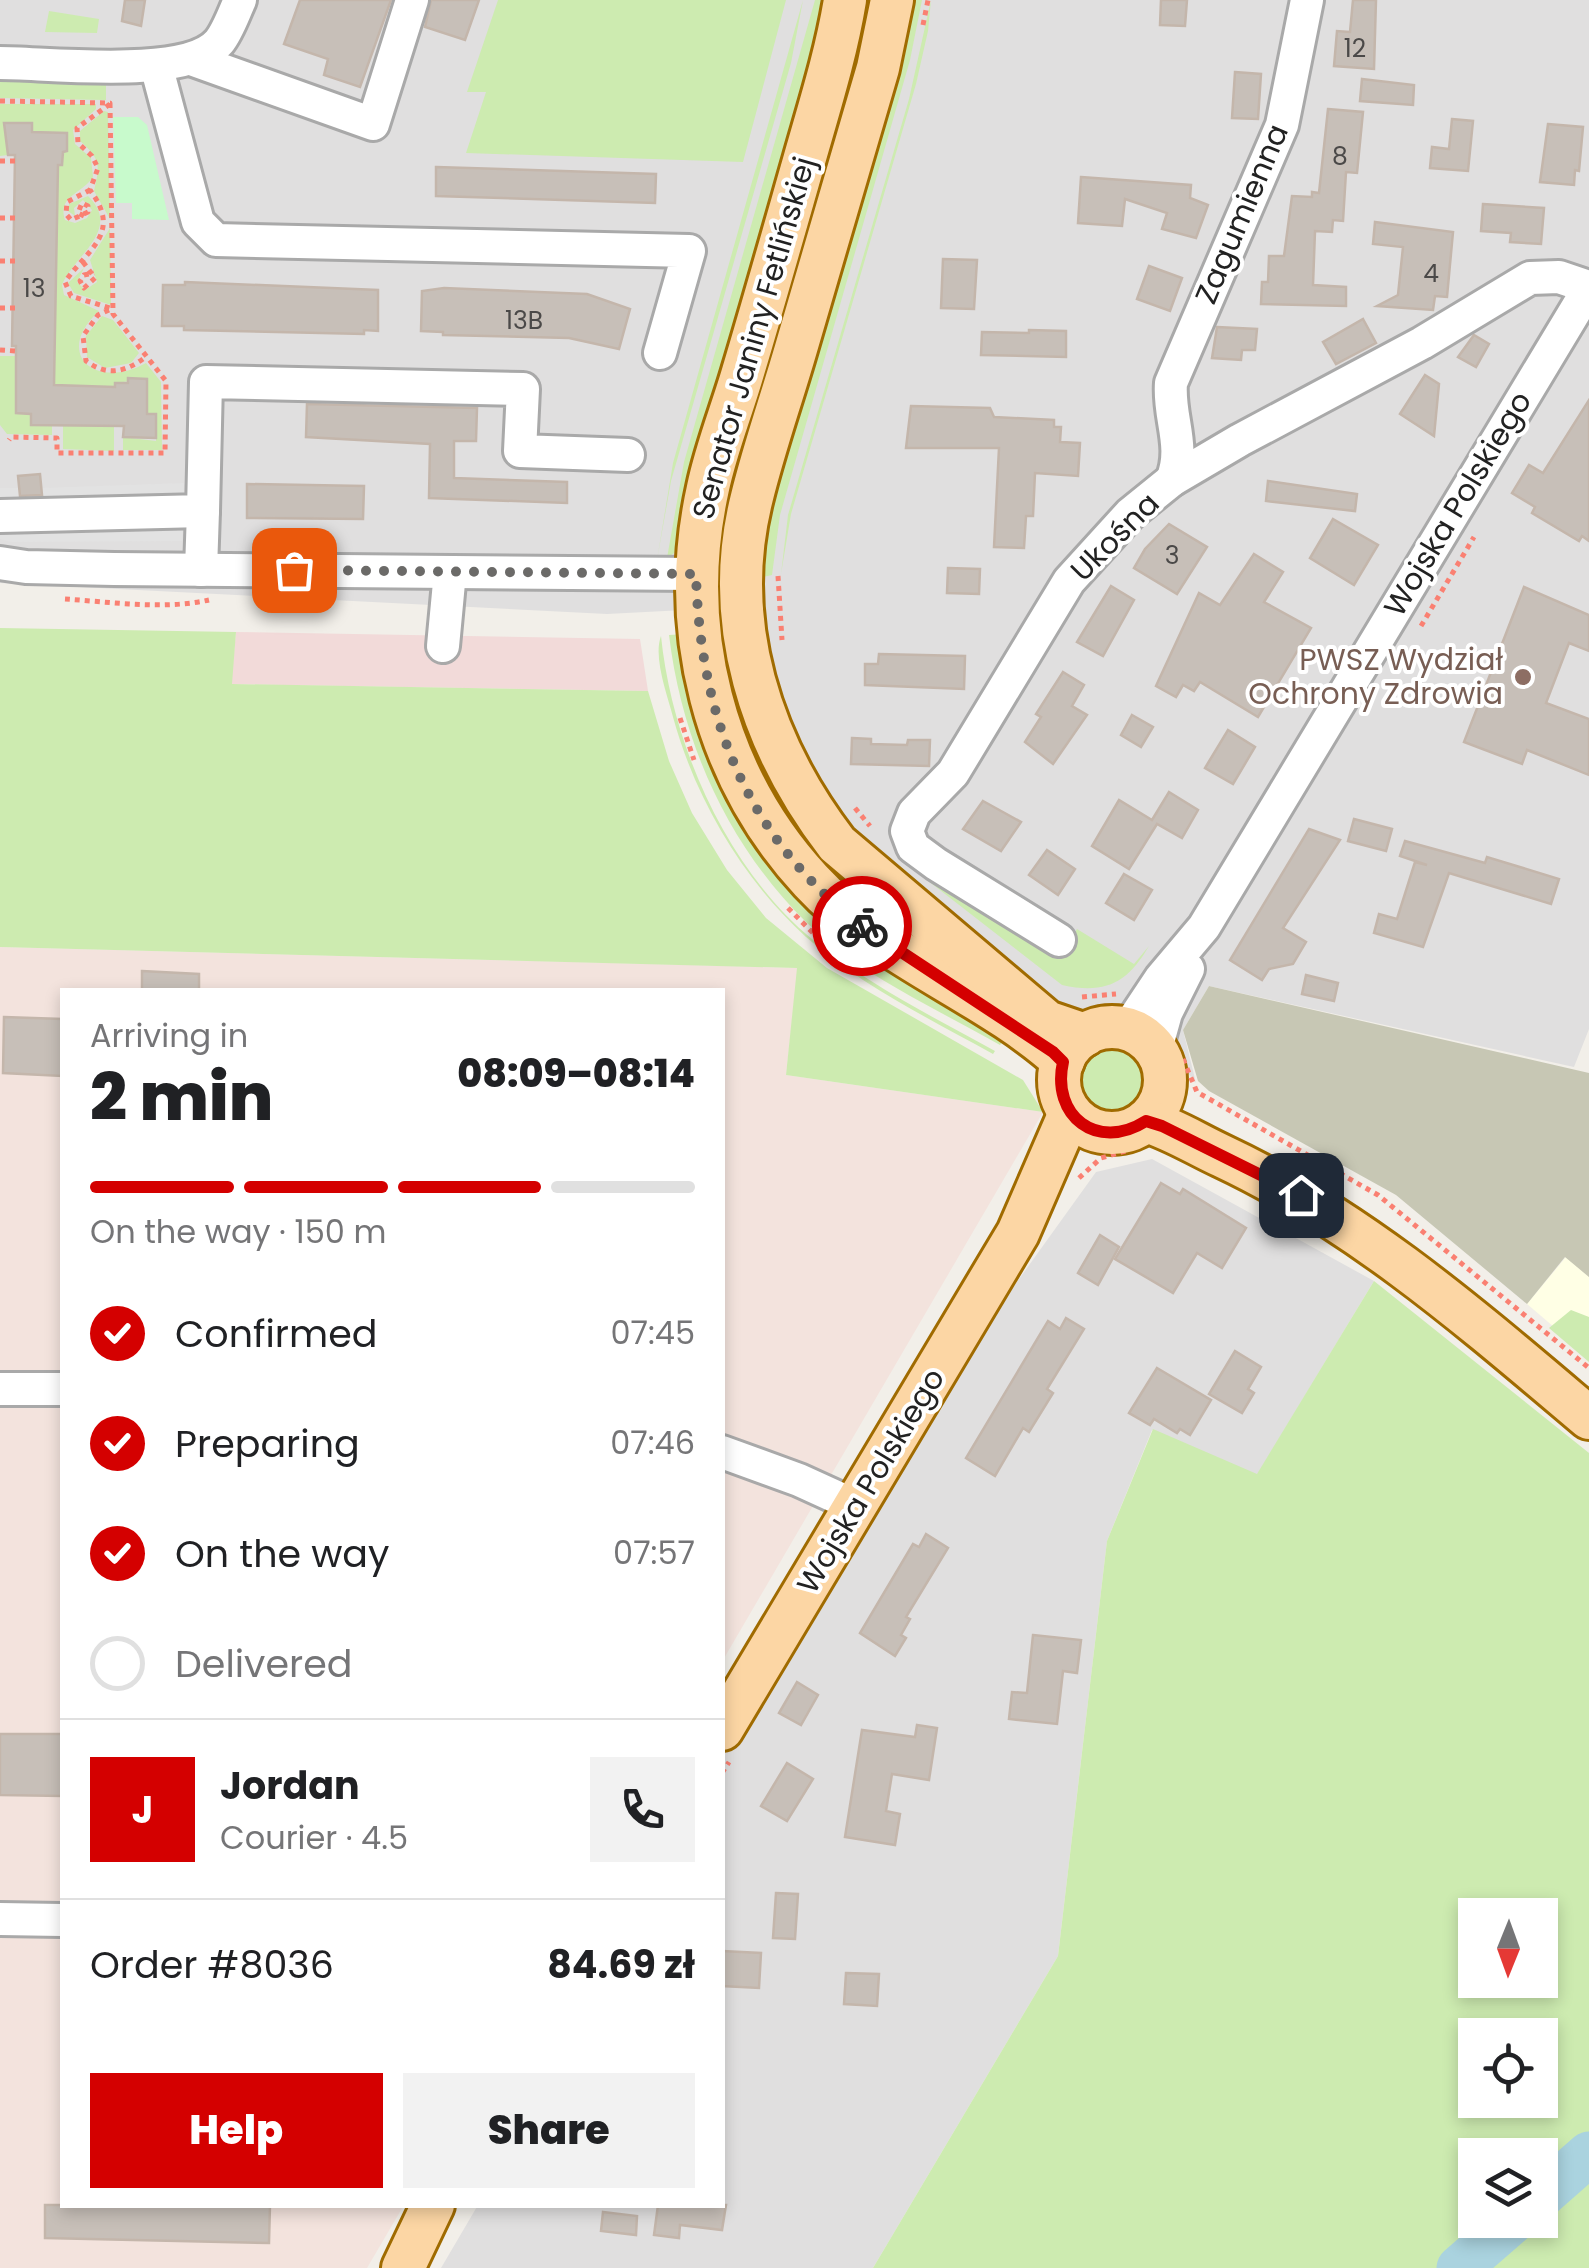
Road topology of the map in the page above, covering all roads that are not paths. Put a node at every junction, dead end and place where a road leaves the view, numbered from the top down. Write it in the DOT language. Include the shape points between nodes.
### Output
graph roads {
  1 [pos="240,0"];
  2 [pos="412,0"];
  3 [pos="844,0"];
  4 [pos="892,0"];
  5 [pos="1307,0"];
  6 [pos="192,59"];
  7 [pos="0,63"];
  8 [pos="156,65"];
  9 [pos="1589,287"];
  10 [pos="660,353"];
  11 [pos="1174,422"];
  12 [pos="1240,440"];
  13 [pos="628,455"];
  14 [pos="1172,480"];
  15 [pos="203,511"];
  16 [pos="0,516"];
  17 [pos="0,563"];
  18 [pos="200,570"];
  19 [pos="450,572"];
  20 [pos="696,574"];
  21 [pos="443,646"];
  22 [pos="1058,940"];
  23 [pos="1065,1039"];
  24 [pos="1151,1050"];
  25 [pos="1085,1122"];
  26 [pos="60,1388"];
  27 [pos="0,1389"];
  28 [pos="1589,1418"];
  29 [pos="725,1453"];
  30 [pos="856,1506"];
  31 [pos="725,1724"];
  32 [pos="0,1918"];
  33 [pos="60,1920"];
  34 [pos="433,2208"];
  35 [pos="403,2268"];
  1 -- 6 [label="street" via="219,43"];
  2 -- 6 [label="street" via="372,124"];
  3 -- 20 [label="main road, Senator Janiny Fetlińskiej" via="815,122 708,485"];
  4 -- 23 [label="main road, Senator Janiny Fetlińskiej" via="878,68 751,499 742,577 749,662 785,767 837,844"];
  5 -- 11 [label="street, Zagumienna" via="1282,126 1170,382"];
  6 -- 8 [label="street"];
  7 -- 8 [label="street"];
  8 -- 10 [label="street" via="198,222 216,240 689,251"];
  9 -- 12 [label="street, Ukośna" via="1559,277 1530,278"];
  9 -- 24 [label="street, Wojska Polskiego" via="1204,927"];
  11 -- 12 [label="street"];
  11 -- 14 [label="street, Zagumienna" via="1180,461"];
  12 -- 14 [label="street, Ukośna"];
  13 -- 15 [label="street" via="520,451 523,388 206,382"];
  14 -- 22 [label="street, Ukośna" via="1130,514 1069,581 953,773 914,813 908,831 913,846 936,864"];
  15 -- 16 [label="street"];
  15 -- 18 [label="street"];
  17 -- 18 [label="street"];
  18 -- 19 [label="street"];
  19 -- 20 [label="street"];
  19 -- 21 [label="street"];
  20 -- 23 [label="main road, Senator Janiny Fetlińskiej" via="703,667 719,726 743,784 790,858 835,906 871,932 1036,1039"];
  23 -- 24 [label="main road" via="1102,1028"];
  23 -- 25 [label="main road" via="1061,1092"];
  24 -- 25 [label="main road" via="1126,1131"];
  24 -- 28 [label="main road" via="1174,1102 1401,1263"];
  25 -- 30 [label="main road, Wojska Polskiego"];
  26 -- 27 [label="street"];
  29 -- 30 [label="street"];
  30 -- 31 [label="main road, Wojska Polskiego"];
  32 -- 33 [label="street"];
  34 -- 35 [label="main road"];
}
